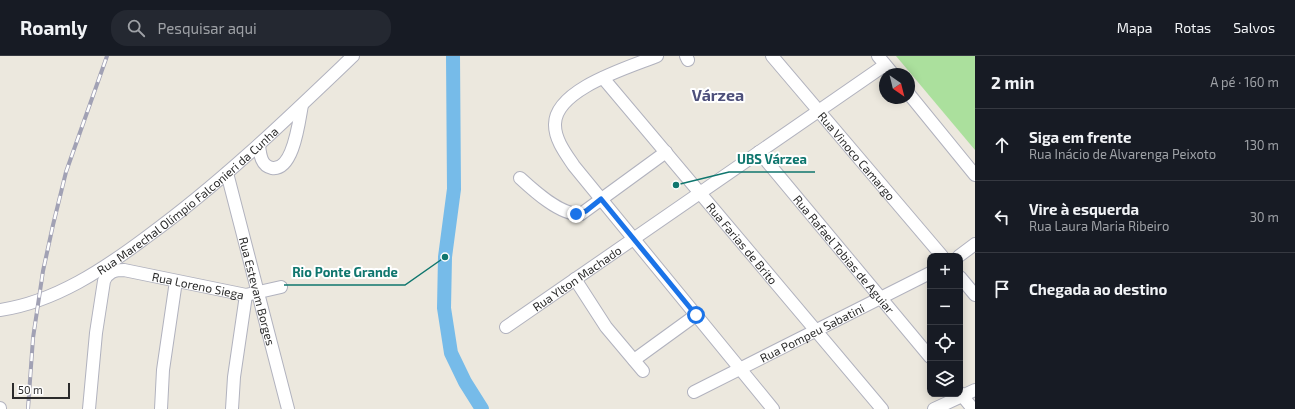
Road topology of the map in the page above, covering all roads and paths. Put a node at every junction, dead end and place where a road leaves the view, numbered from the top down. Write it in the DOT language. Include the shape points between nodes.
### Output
graph roads {
  1 [pos="354,56"];
  2 [pos="657,56"];
  3 [pos="772,56"];
  4 [pos="645,58"];
  5 [pos="885,65"];
  6 [pos="603,78"];
  7 [pos="915,101"];
  8 [pos="302,105"];
  9 [pos="818,111"];
  10 [pos="259,145"];
  11 [pos="666,152"];
  12 [pos="759,152"];
  13 [pos="227,173"];
  14 [pos="975,175"];
  15 [pos="520,178"];
  16 [pos="700,193"];
  17 [pos="601,199"];
  18 [pos="633,239"];
  19 [pos="975,244"];
  20 [pos="939,253"];
  21 [pos="963,253"];
  22 [pos="927,274"];
  23 [pos="574,279"];
  24 [pos="963,280"];
  25 [pos="176,281"];
  26 [pos="281,287"];
  27 [pos="258,292"];
  28 [pos="975,294"];
  29 [pos="246,295"];
  30 [pos="881,298"];
  31 [pos="0,310"];
  32 [pos="696,315"];
  33 [pos="506,327"];
  34 [pos="816,330"];
  35 [pos="927,353"];
  36 [pos="634,360"];
  37 [pos="740,369"];
  38 [pos="643,371"];
  39 [pos="975,390"];
  40 [pos="694,392"];
  41 [pos="963,393"];
  42 [pos="963,396"];
  43 [pos="956,397"];
  44 [pos="768,408"];
  45 [pos="89,409"];
  46 [pos="161,409"];
  47 [pos="232,409"];
  48 [pos="288,409"];
  49 [pos="882,409"];
  50 [pos="934,409"];
  51 [pos="973,409"];
  1 -- 8 [label="street, Rua Marechal Olímpio Falconieri da Cunha"];
  2 -- 4 [label="street"];
  3 -- 9 [label="street, Rua Vinoco Camargo"];
  4 -- 6 [label="street"];
  5 -- 9 [label="street, Rua Ylton Machado"];
  6 -- 11 [label="street, Rua Farias de Brito"];
  6 -- 17 [label="street" via="586,85 569,98 559,111 555,124 565,154"];
  7 -- 14 [label="street"];
  8 -- 10 [label="street, Rua Marechal Olímpio Falconieri da Cunha"];
  8 -- 10 [label="street" via="294,144 284,164 278,168 268,167 263,163"];
  9 -- 12 [label="street, Rua Ylton Machado"];
  9 -- 20 [label="street, Rua Vinoco Camargo"];
  10 -- 13 [label="street, Rua Marechal Olímpio Falconieri da Cunha"];
  11 -- 16 [label="street, Rua Farias de Brito"];
  11 -- 17 [label="street"];
  12 -- 16 [label="street, Rua Ylton Machado"];
  12 -- 30 [label="street, Rua Rafael Tobias de Aguiar"];
  13 -- 27 [label="street, Rua Estevam Borges"];
  13 -- 31 [label="street, Rua Marechal Olímpio Falconieri da Cunha" via="166,223 93,274 38,301"];
  15 -- 17 [label="street" via="547,201 576,214 586,211"];
  16 -- 18 [label="street, Rua Ylton Machado"];
  16 -- 34 [label="street, Rua Farias de Brito"];
  17 -- 18 [label="street"];
  18 -- 23 [label="street, Rua Ylton Machado"];
  18 -- 32 [label="street"];
  19 -- 21 [label="street"];
  22 -- 30 [label="street, Rua Pompeu Sabatini"];
  23 -- 33 [label="street, Rua Ylton Machado"];
  23 -- 36 [label="street" via="606,327"];
  24 -- 28 [label="street"];
  25 -- 29 [label="street, Rua Loreno Siega"];
  25 -- 45 [label="street, Rua Loreno Siega" via="124,270 114,270 106,276 96,333"];
  25 -- 46 [label="street" via="163,370"];
  26 -- 27 [label="street, Rua Loreno Siega"];
  27 -- 29 [label="street, Rua Loreno Siega"];
  27 -- 48 [label="street, Rua Estevam Borges"];
  29 -- 47 [label="street"];
  30 -- 34 [label="street, Rua Pompeu Sabatini"];
  30 -- 35 [label="street, Rua Rafael Tobias de Aguiar"];
  32 -- 36 [label="street"];
  32 -- 37 [label="street"];
  34 -- 37 [label="street, Rua Pompeu Sabatini"];
  34 -- 49 [label="street, Rua Farias de Brito"];
  36 -- 38 [label="street"];
  37 -- 40 [label="street, Rua Pompeu Sabatini"];
  37 -- 44 [label="street"];
  39 -- 41 [label="street"];
  42 -- 51 [label="street"];
  43 -- 50 [label="street"];
}
